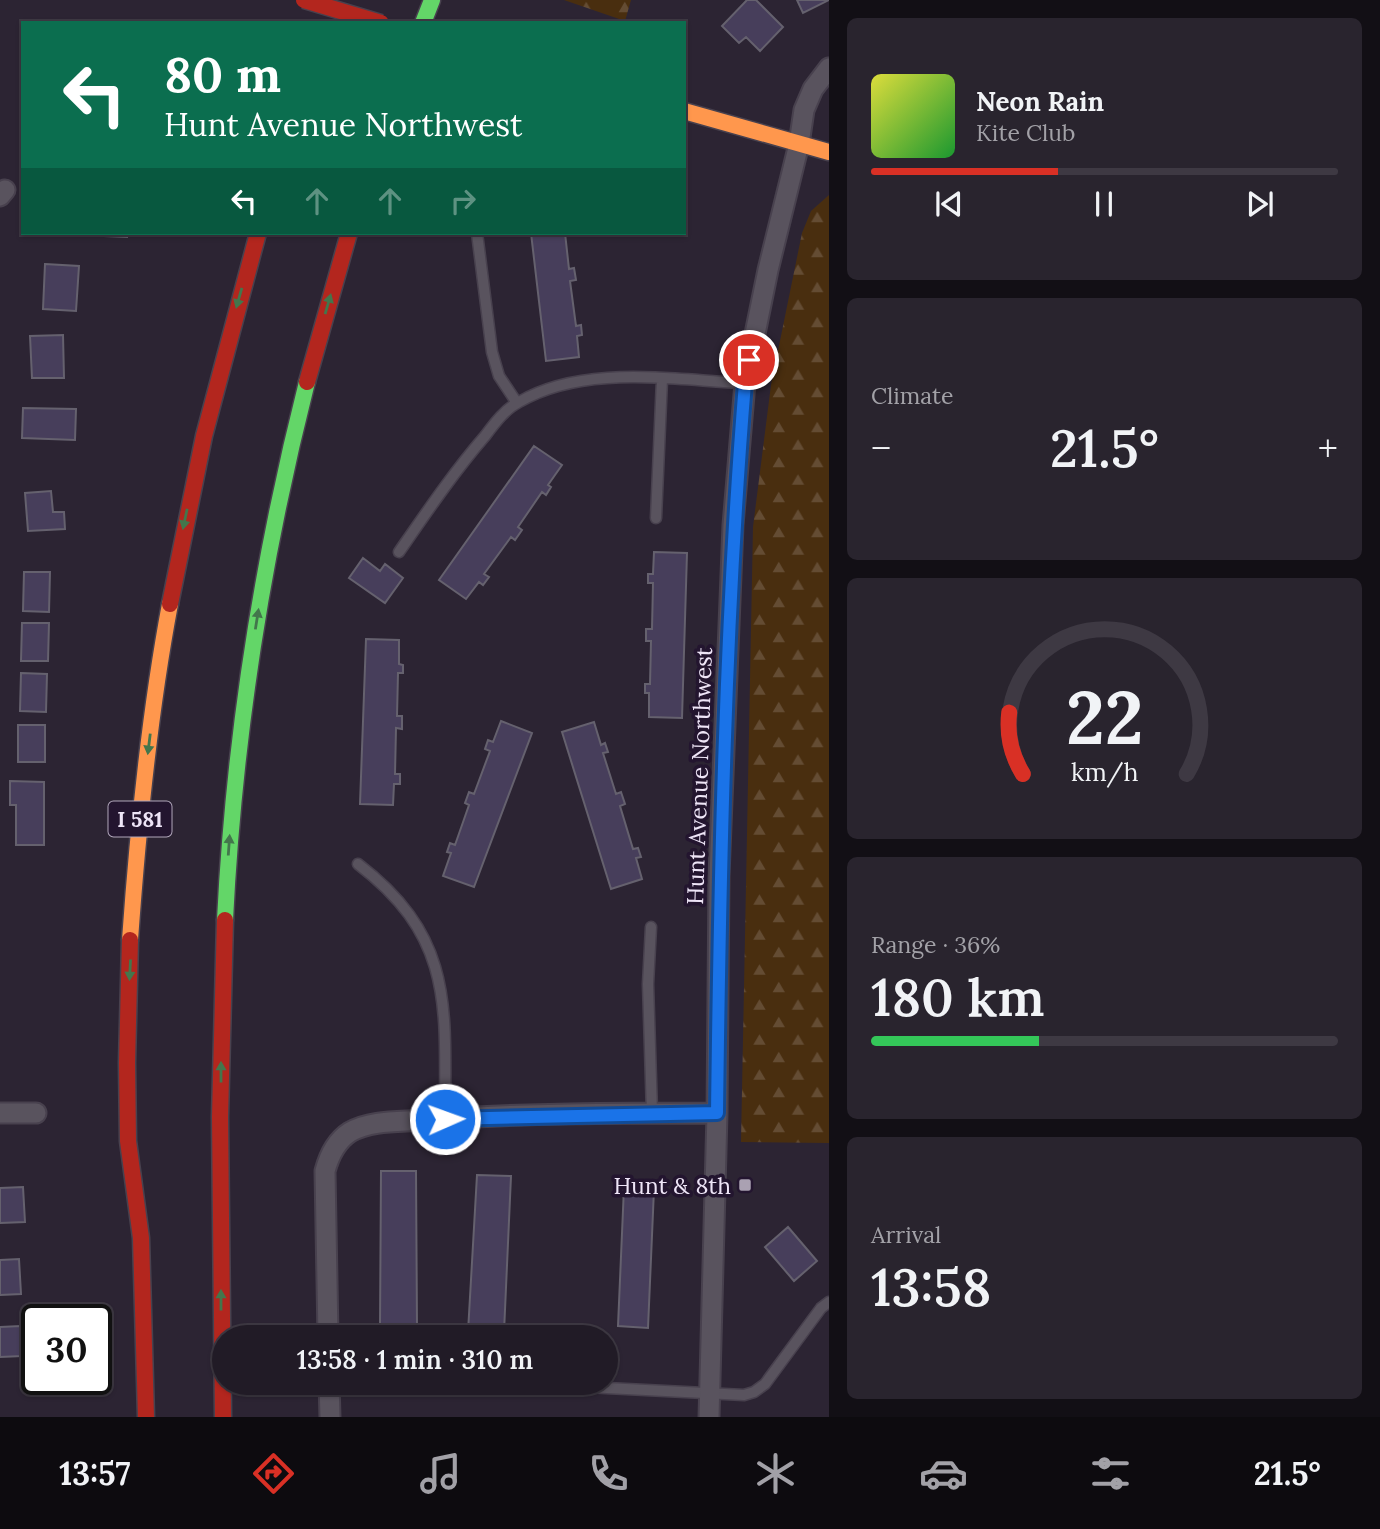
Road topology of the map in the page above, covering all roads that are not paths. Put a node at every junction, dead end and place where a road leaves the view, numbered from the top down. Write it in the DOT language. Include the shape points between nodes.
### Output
graph roads {
  1 [pos="304,0"];
  2 [pos="342,0"];
  3 [pos="432,0"];
  4 [pos="333,21"];
  5 [pos="374,21"];
  6 [pos="424,21"];
  7 [pos="829,68"];
  8 [pos="686,112"];
  9 [pos="799,144"];
  10 [pos="829,152"];
  11 [pos="257,235"];
  12 [pos="348,235"];
  13 [pos="477,235"];
  14 [pos="662,379"];
  15 [pos="745,383"];
  16 [pos="517,403"];
  17 [pos="656,518"];
  18 [pos="399,552"];
  19 [pos="358,864"];
  20 [pos="652,927"];
  21 [pos="36,1113"];
  22 [pos="652,1113"];
  23 [pos="717,1113"];
  24 [pos="0,1114"];
  25 [pos="445,1119"];
  26 [pos="829,1302"];
  27 [pos="328,1325"];
  28 [pos="618,1389"];
  29 [pos="710,1394"];
  30 [pos="330,1395"];
  31 [pos="146,1417"];
  32 [pos="223,1417"];
  33 [pos="330,1417"];
  34 [pos="709,1417"];
  1 -- 5 [label="main road, bridge"];
  2 -- 4 [label="main road"];
  3 -- 6 [label="main road"];
  7 -- 9 [label="street, Hunt Avenue Northwest" via="804,110"];
  8 -- 9 [label="main road"];
  9 -- 10 [label="main road"];
  9 -- 15 [label="street, Hunt Avenue Northwest"];
  11 -- 31 [label="main road, I 581, one-way" via="220,362 184,524 141,810 127,1060 128,1143 139,1213"];
  32 -- 12 [label="main road, one-way" via="221,1035 234,784 264,576 290,450"];
  13 -- 16 [label="lane" via="492,352 499,376"];
  14 -- 15 [label="lane"];
  14 -- 16 [label="lane" via="580,380"];
  14 -- 17 [label="lane"];
  15 -- 23 [label="street, Hunt Avenue Northwest" via="733,525 719,876"];
  16 -- 18 [label="lane" via="472,450"];
  19 -- 25 [label="lane" via="404,906 433,954 445,1033"];
  20 -- 22 [label="lane" via="648,984"];
  21 -- 24 [label="street"];
  22 -- 23 [label="street"];
  22 -- 25 [label="street"];
  23 -- 29 [label="street, Hunt Avenue Northwest"];
  25 -- 27 [label="street" via="367,1125 349,1133 328,1159"];
  26 -- 29 [label="lane" via="765,1384 744,1395"];
  28 -- 29 [label="lane"];
  29 -- 34 [label="street, Hunt Avenue Northwest"];
  30 -- 33 [label="street"];
}
